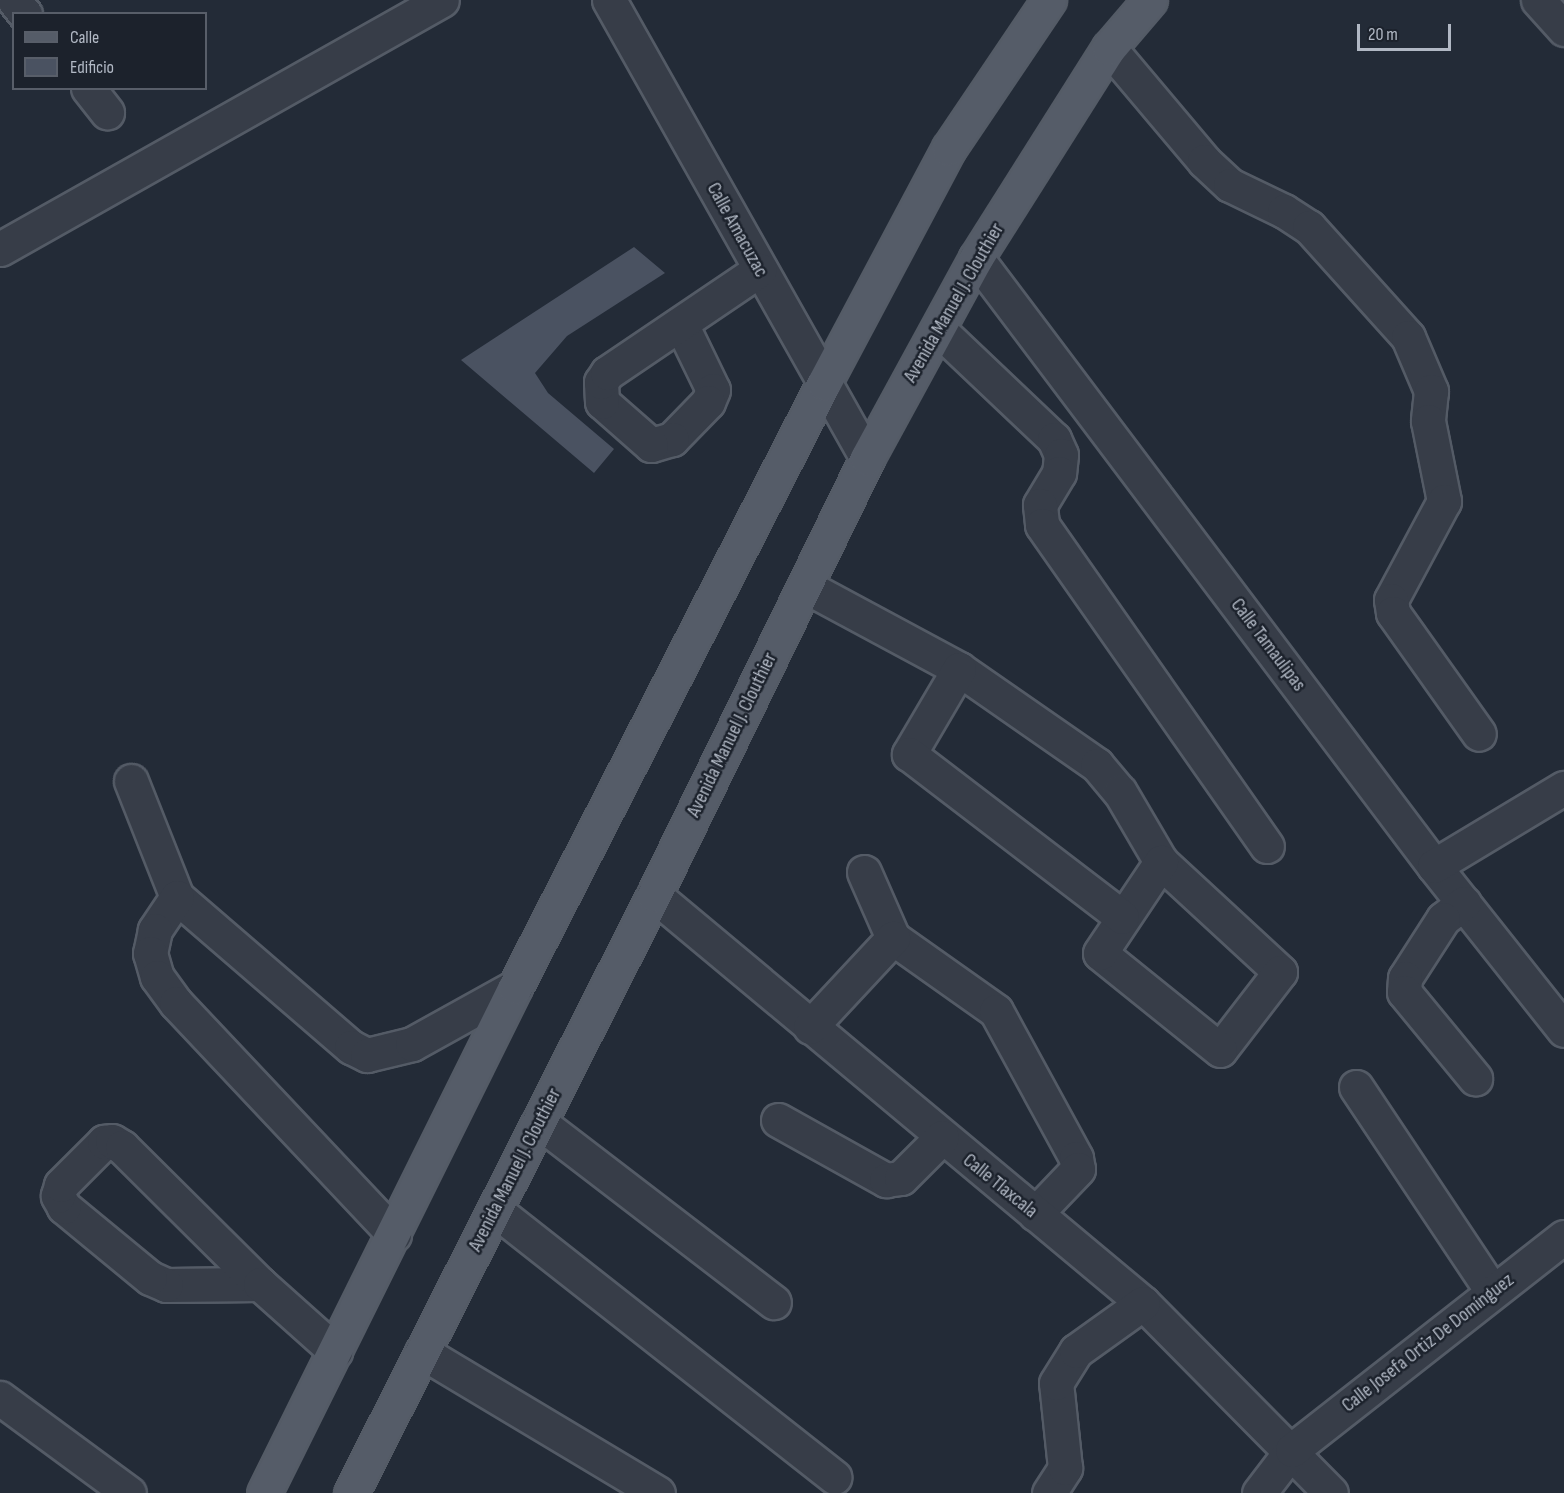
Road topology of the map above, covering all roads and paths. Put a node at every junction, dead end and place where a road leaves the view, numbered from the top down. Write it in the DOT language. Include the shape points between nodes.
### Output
graph roads {
  1 [pos="14,0"];
  2 [pos="442,0"];
  3 [pos="609,0"];
  4 [pos="1049,0"];
  5 [pos="1150,0"];
  6 [pos="1538,0"];
  7 [pos="23,12"];
  8 [pos="1564,29"];
  9 [pos="1110,48"];
  10 [pos="0,249"];
  11 [pos="976,258"];
  12 [pos="759,270"];
  13 [pos="681,324"];
  14 [pos="938,329"];
  15 [pos="824,383"];
  16 [pos="867,458"];
  17 [pos="805,586"];
  18 [pos="959,669"];
  19 [pos="1479,734"];
  20 [pos="131,781"];
  21 [pos="1564,788"];
  22 [pos="1267,846"];
  23 [pos="1161,862"];
  24 [pos="1434,866"];
  25 [pos="864,872"];
  26 [pos="654,896"];
  27 [pos="177,897"];
  28 [pos="1464,903"];
  29 [pos="1122,917"];
  30 [pos="892,938"];
  31 [pos="515,987"];
  32 [pos="810,1027"];
  33 [pos="1564,1030"];
  34 [pos="1475,1078"];
  35 [pos="1356,1087"];
  36 [pos="778,1120"];
  37 [pos="539,1122"];
  38 [pos="942,1137"];
  39 [pos="495,1210"];
  40 [pos="1035,1214"];
  41 [pos="394,1234"];
  42 [pos="1564,1237"];
  43 [pos="260,1284"];
  44 [pos="1492,1291"];
  45 [pos="774,1302"];
  46 [pos="1143,1303"];
  47 [pos="335,1351"];
  48 [pos="422,1352"];
  49 [pos="0,1398"];
  50 [pos="1292,1450"];
  51 [pos="834,1477"];
  52 [pos="129,1493"];
  53 [pos="264,1493"];
  54 [pos="351,1493"];
  55 [pos="658,1493"];
  56 [pos="1049,1493"];
  57 [pos="1259,1493"];
  58 [pos="1331,1493"];
  1 -- 7 [label="street"];
  2 -- 10 [label="street"];
  3 -- 12 [label="street, Calle Amacuzac"];
  4 -- 15 [label="main road" via="949,148"];
  5 -- 9 [label="main road, Avenida Manuel J. Clouthier"];
  6 -- 8 [label="street"];
  9 -- 11 [label="main road, Avenida Manuel J. Clouthier"];
  9 -- 19 [label="street" via="1204,161 1230,185 1309,227 1408,337 1431,391 1428,421 1444,501 1391,600 1393,613"];
  11 -- 14 [label="main road, Avenida Manuel J. Clouthier"];
  11 -- 24 [label="street, Calle Tamaulipas"];
  12 -- 13 [label="street"];
  12 -- 15 [label="street, Calle Amacuzac"];
  14 -- 16 [label="main road, Avenida Manuel J. Clouthier"];
  14 -- 22 [label="street" via="1054,439 1061,455 1059,473 1040,505 1042,525"];
  15 -- 16 [label="street, Calle Amacuzac"];
  15 -- 31 [label="main road"];
  16 -- 17 [label="main road, Avenida Manuel J. Clouthier"];
  17 -- 18 [label="street"];
  17 -- 26 [label="main road, Avenida Manuel J. Clouthier"];
  18 -- 23 [label="street" via="1097,765 1120,792"];
  18 -- 29 [label="street" via="909,754"];
  20 -- 27 [label="street"];
  21 -- 24 [label="street"];
  23 -- 29 [label="street"];
  23 -- 29 [label="street" via="1280,972 1220,1050 1100,953"];
  24 -- 28 [label="street, Calle Tamaulipas"];
  25 -- 30 [label="street"];
  26 -- 32 [label="street, Calle Tlaxcala"];
  26 -- 37 [label="main road, Avenida Manuel J. Clouthier"];
  27 -- 31 [label="street" via="351,1047 367,1055 412,1044"];
  27 -- 41 [label="street" via="155,930 150,953 157,977 176,1003"];
  28 -- 33 [label="street, Calle Tamaulipas"];
  28 -- 34 [label="street" via="1443,919 1405,978 1404,992"];
  30 -- 32 [label="street"];
  30 -- 40 [label="street" via="996,1011 1076,1158 1078,1169"];
  31 -- 41 [label="main road"];
  32 -- 38 [label="street, Calle Tlaxcala"];
  35 -- 44 [label="street"];
  36 -- 38 [label="street" via="886,1180 901,1178"];
  37 -- 39 [label="main road, Avenida Manuel J. Clouthier"];
  37 -- 45 [label="street"];
  38 -- 40 [label="street, Calle Tlaxcala"];
  39 -- 48 [label="main road, Avenida Manuel J. Clouthier"];
  39 -- 51 [label="street"];
  40 -- 46 [label="street, Calle Tlaxcala"];
  41 -- 47 [label="main road"];
  42 -- 44 [label="street, Calle Josefa Ortiz De Domínguez"];
  43 -- 43 [label="street" via="112,1141 104,1142 61,1185 58,1196 64,1207 150,1278 166,1285"];
  43 -- 47 [label="street"];
  44 -- 50 [label="street, Calle Josefa Ortiz De Domínguez"];
  46 -- 50 [label="street, Calle Tlaxcala"];
  46 -- 56 [label="street" via="1076,1351 1056,1383 1065,1468"];
  47 -- 53 [label="main road"];
  48 -- 54 [label="main road, Avenida Manuel J. Clouthier"];
  48 -- 55 [label="street"];
  49 -- 52 [label="street"];
  50 -- 57 [label="street, Calle Josefa Ortiz De Domínguez"];
  50 -- 58 [label="street, Calle Tlaxcala"];
}
